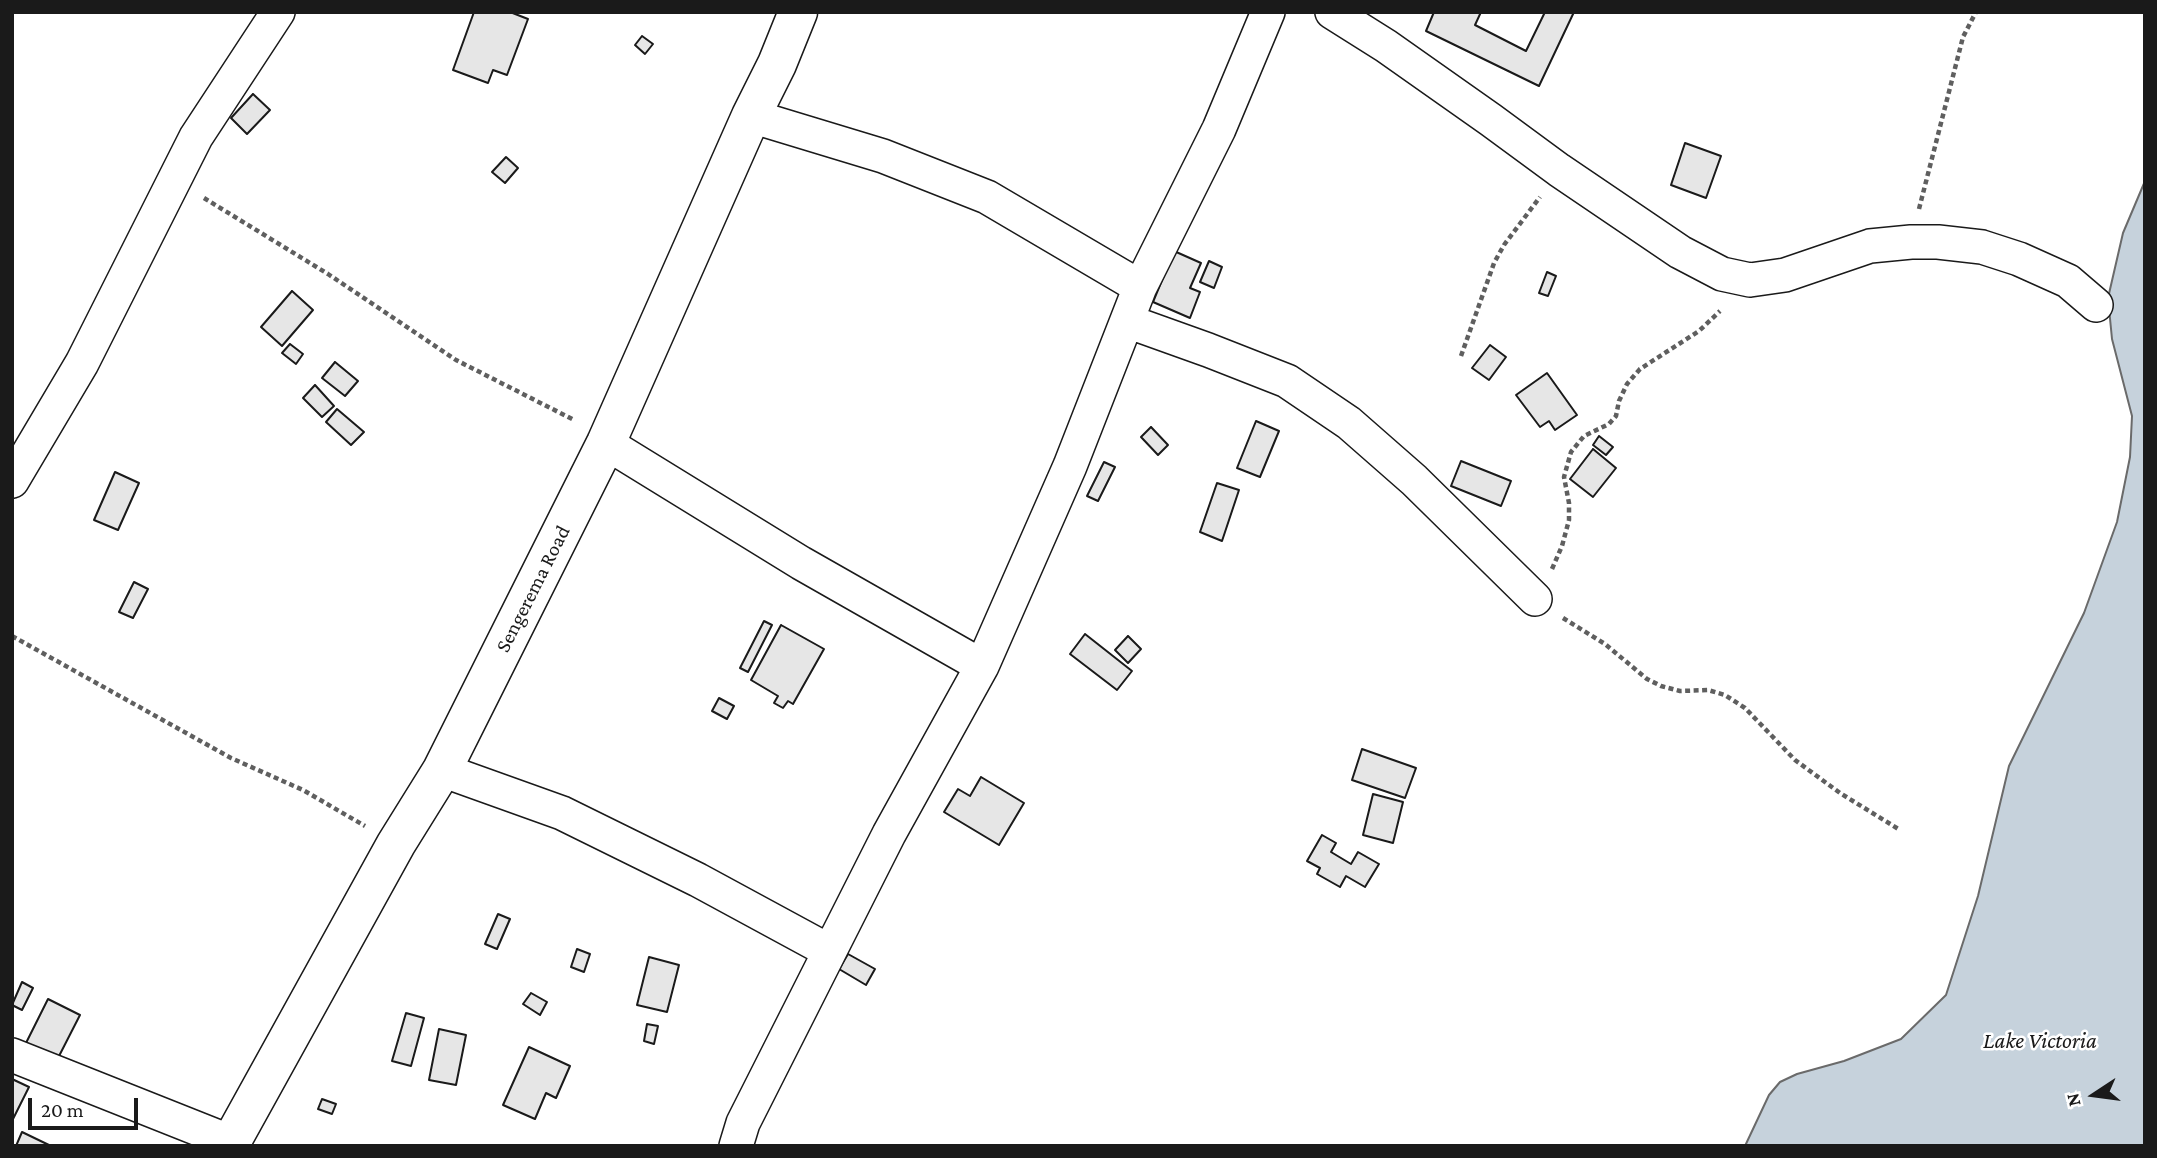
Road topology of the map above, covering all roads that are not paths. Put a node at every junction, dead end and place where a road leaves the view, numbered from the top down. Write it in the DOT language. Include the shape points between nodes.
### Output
graph roads {
  1 [pos="278,12"];
  2 [pos="798,12"];
  3 [pos="1268,12"];
  4 [pos="1332,12"];
  5 [pos="751,116"];
  6 [pos="1140,287"];
  7 [pos="2096,305"];
  8 [pos="1127,321"];
  9 [pos="608,441"];
  10 [pos="12,481"];
  11 [pos="1535,599"];
  12 [pos="982,666"];
  13 [pos="442,770"];
  14 [pos="830,951"];
  15 [pos="12,1055"];
  16 [pos="230,1144"];
  17 [pos="736,1146"];
  1 -- 10 [label="street" via="196,137 82,363"];
  2 -- 5 [label="main road, Sengerema Road"];
  3 -- 6 [label="street" via="1219,129"];
  4 -- 7 [label="street" via="1680,252 1722,274 1750,279 1785,275 1870,246 1911,242 1982,247 2068,281"];
  5 -- 6 [label="street" via="883,156 987,197"];
  5 -- 9 [label="main road, Sengerema Road"];
  6 -- 8 [label="street"];
  8 -- 11 [label="street" via="1287,381 1349,423"];
  8 -- 12 [label="street" via="1070,466"];
  9 -- 12 [label="street" via="801,563"];
  9 -- 13 [label="main road, Sengerema Road"];
  12 -- 14 [label="street"];
  13 -- 14 [label="street" via="562,813"];
  13 -- 16 [label="main road, Sengerema Road" via="396,844"];
  14 -- 17 [label="street" via="743,1123"];
  15 -- 16 [label="street"];
}
